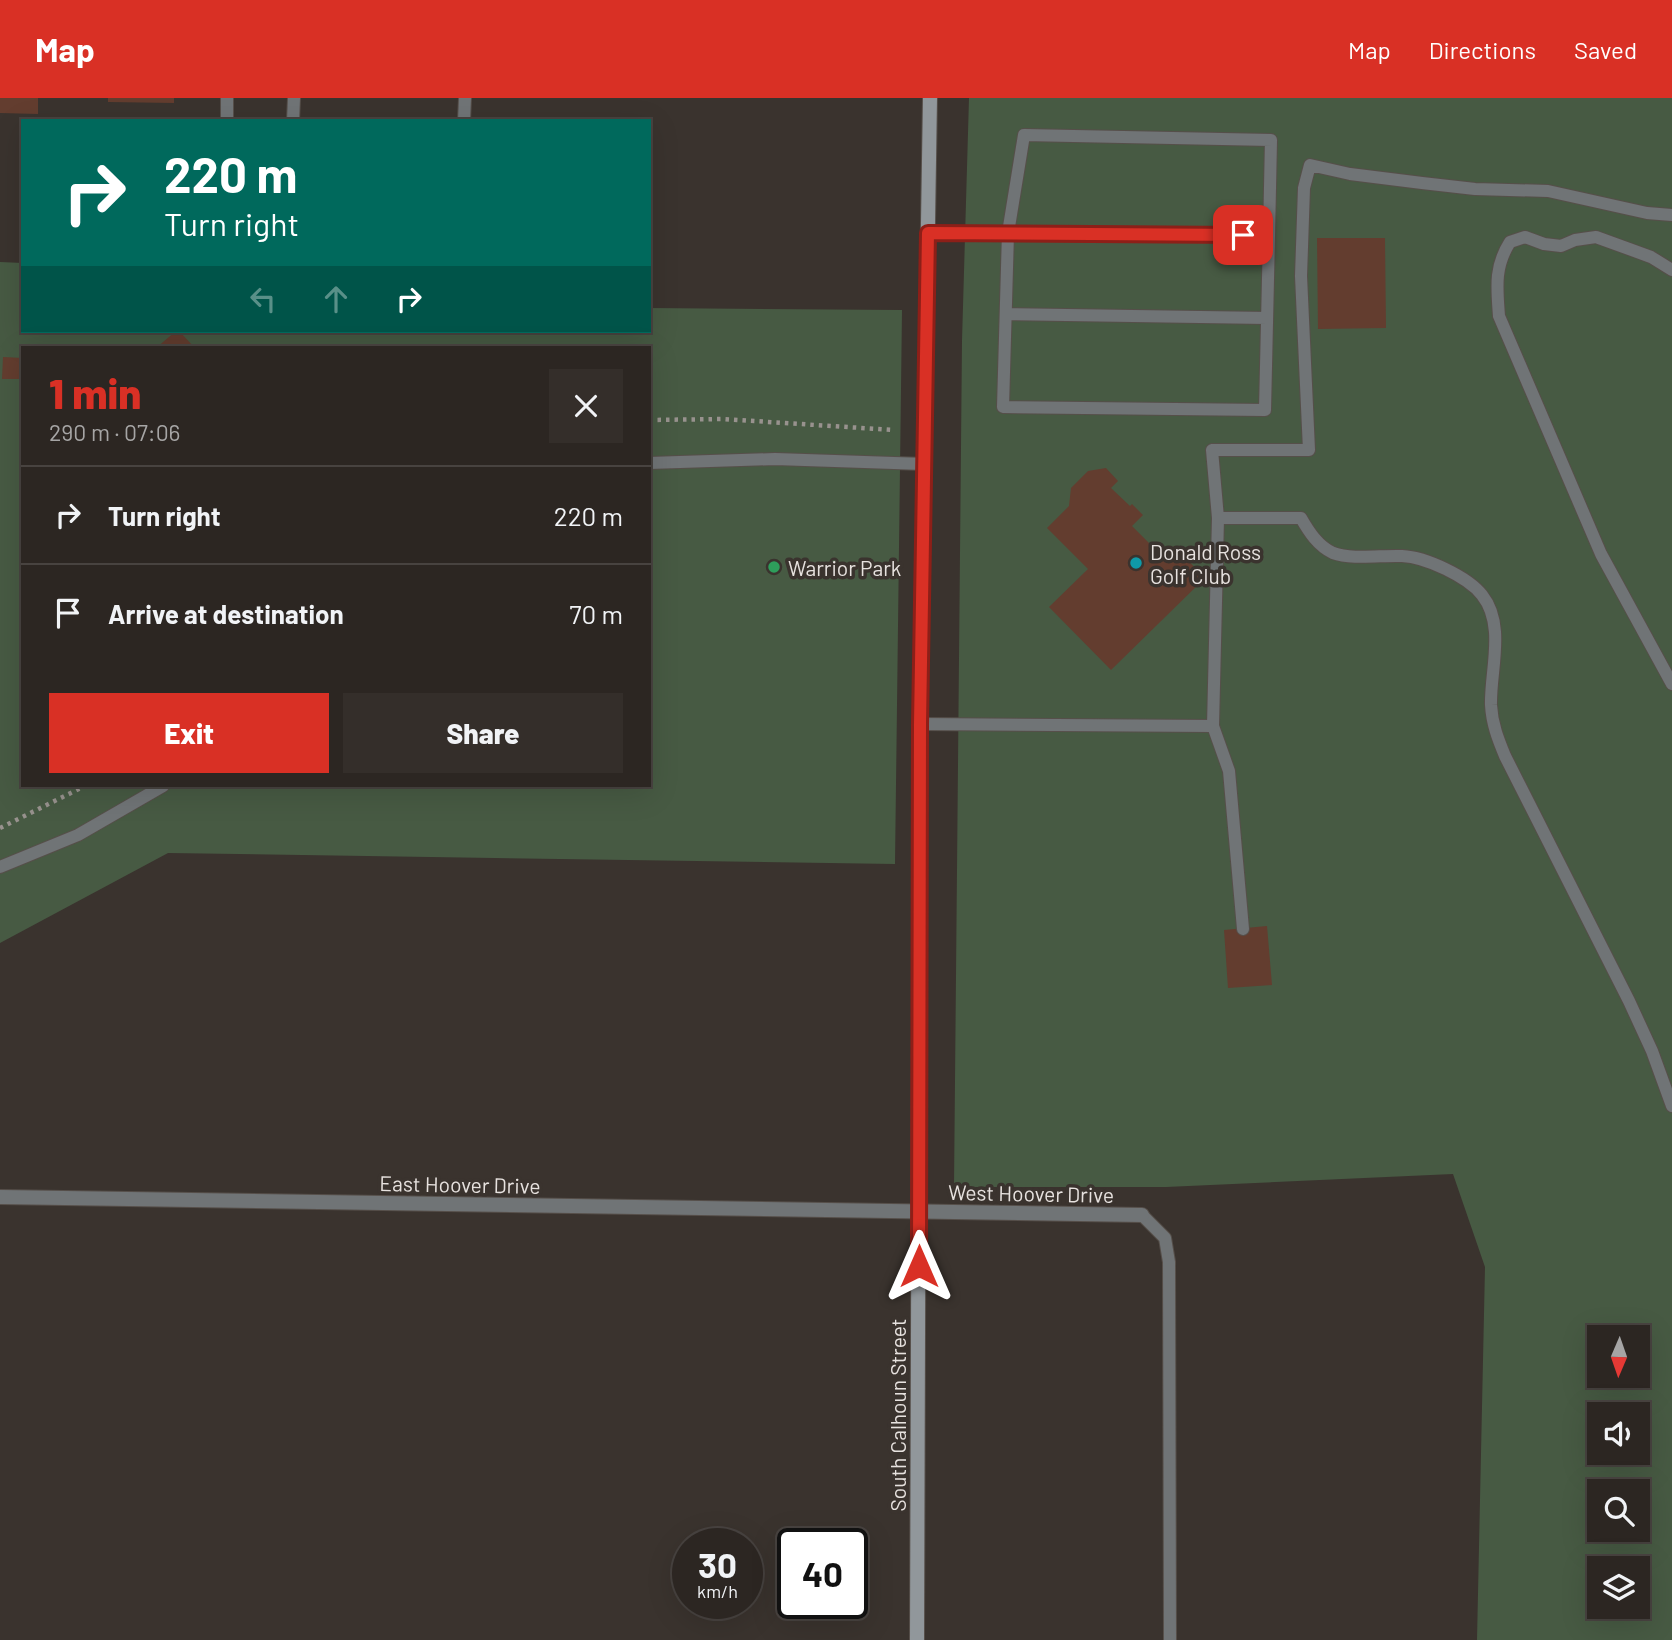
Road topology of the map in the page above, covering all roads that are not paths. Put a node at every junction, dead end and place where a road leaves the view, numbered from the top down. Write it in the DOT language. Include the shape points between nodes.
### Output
graph roads {
  1 [pos="227,98"];
  2 [pos="294,98"];
  3 [pos="465,98"];
  4 [pos="930,98"];
  5 [pos="227,119"];
  6 [pos="293,119"];
  7 [pos="464,119"];
  8 [pos="1672,215"];
  9 [pos="928,233"];
  10 [pos="1008,233"];
  11 [pos="1269,235"];
  12 [pos="1672,270"];
  13 [pos="1006,314"];
  14 [pos="1267,318"];
  15 [pos="651,463"];
  16 [pos="924,464"];
  17 [pos="1218,518"];
  18 [pos="1672,684"];
  19 [pos="920,724"];
  20 [pos="1213,726"];
  21 [pos="161,787"];
  22 [pos="0,867"];
  23 [pos="1244,929"];
  24 [pos="1672,1106"];
  25 [pos="0,1197"];
  26 [pos="919,1213"];
  27 [pos="1142,1215"];
  28 [pos="917,1640"];
  29 [pos="1170,1640"];
  1 -- 5 [label="lane"];
  2 -- 6 [label="lane"];
  3 -- 7 [label="lane"];
  4 -- 9 [label="street, South Calhoun Street"];
  8 -- 17 [label="lane" via="1548,191 1475,189 1310,165 1304,188 1301,276 1309,450 1212,450"];
  9 -- 10 [label="lane"];
  9 -- 16 [label="street, South Calhoun Street"];
  10 -- 11 [label="lane"];
  10 -- 11 [label="lane" via="1024,135 1271,140"];
  10 -- 13 [label="lane"];
  11 -- 14 [label="lane"];
  12 -- 18 [label="lane" via="1651,257 1596,237 1561,246 1525,237 1510,242 1501,256 1496,285 1499,316 1601,554"];
  13 -- 14 [label="lane"];
  13 -- 14 [label="lane" via="1003,407 1265,410"];
  15 -- 16 [label="lane" via="775,459"];
  16 -- 19 [label="street, South Calhoun Street"];
  17 -- 20 [label="lane"];
  17 -- 24 [label="lane" via="1301,519 1315,540 1334,553 1426,561 1482,595 1495,632 1493,727 1629,1001"];
  19 -- 20 [label="lane"];
  19 -- 26 [label="street, South Calhoun Street"];
  20 -- 23 [label="lane" via="1229,771"];
  21 -- 22 [label="lane" via="78,835"];
  25 -- 26 [label="street, East Hoover Drive"];
  26 -- 27 [label="street, West Hoover Drive"];
  26 -- 28 [label="street, South Calhoun Street"];
  27 -- 29 [label="lane" via="1166,1238 1168,1262"];
}
